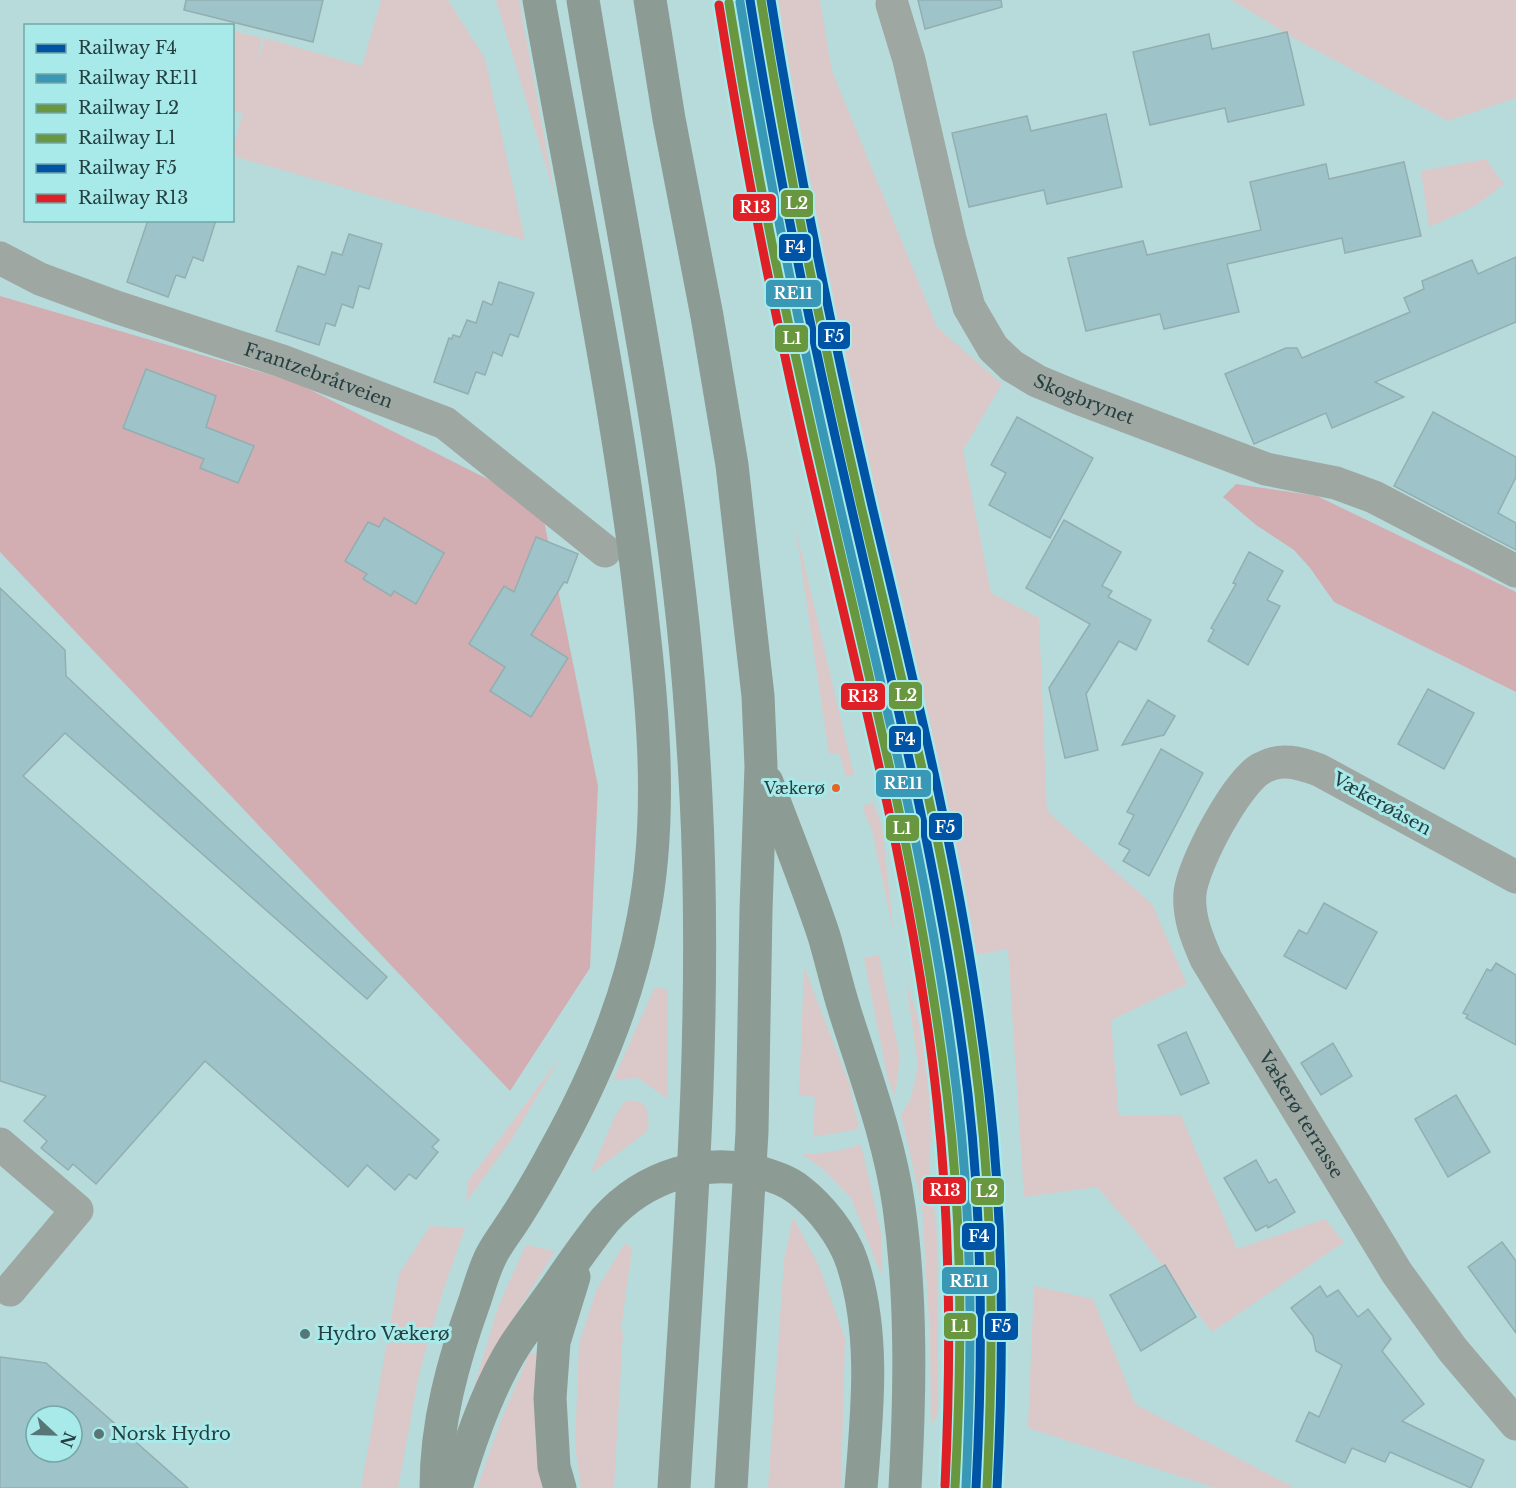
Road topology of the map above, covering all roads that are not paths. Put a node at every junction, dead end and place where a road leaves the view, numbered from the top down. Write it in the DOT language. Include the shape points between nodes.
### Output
graph roads {
  1 [pos="539,0"];
  2 [pos="583,0"];
  3 [pos="650,0"];
  4 [pos="892,4"];
  5 [pos="0,258"];
  6 [pos="605,551"];
  7 [pos="1516,571"];
  8 [pos="761,766"];
  9 [pos="1245,782"];
  10 [pos="1516,877"];
  11 [pos="0,1144"];
  12 [pos="582,1250"];
  13 [pos="10,1290"];
  14 [pos="1516,1424"];
  15 [pos="436,1488"];
  16 [pos="456,1488"];
  17 [pos="560,1488"];
  18 [pos="674,1488"];
  19 [pos="731,1488"];
  20 [pos="861,1488"];
  21 [pos="905,1488"];
  1 -- 15 [label="highway" via="626,488 652,734 652,861 643,920 611,1033 557,1148 491,1257 453,1366 436,1460"];
  2 -- 18 [label="highway" via="664,480 683,625 696,795 700,914 694,1131"];
  3 -- 8 [label="highway" via="732,465 758,696"];
  4 -- 7 [label="street, Skogbrynet" via="969,307 993,348 1012,366 1078,398 1266,469 1336,483 1374,497"];
  5 -- 6 [label="street, Frantzebråtveien" via="40,279 282,361 445,423"];
  8 -- 19 [label="highway" via="752,1132"];
  8 -- 21 [label="highway" via="824,936 889,1155 899,1205 909,1328"];
  9 -- 10 [label="street, Vækerøåsen" via="1262,768 1298,762"];
  9 -- 14 [label="street, Vækerø terrasse" via="1204,849 1194,873 1190,914 1194,932 1206,959 1397,1273 1453,1350"];
  11 -- 13 [label="street" via="77,1210"];
  12 -- 16 [label="highway" via="514,1347 486,1404"];
  12 -- 17 [label="highway" via="554,1342 550,1398 554,1467"];
  12 -- 20 [label="highway" via="607,1218 651,1184 676,1173 730,1166 780,1179 798,1189 836,1230 852,1260 861,1296 867,1349"];
}
